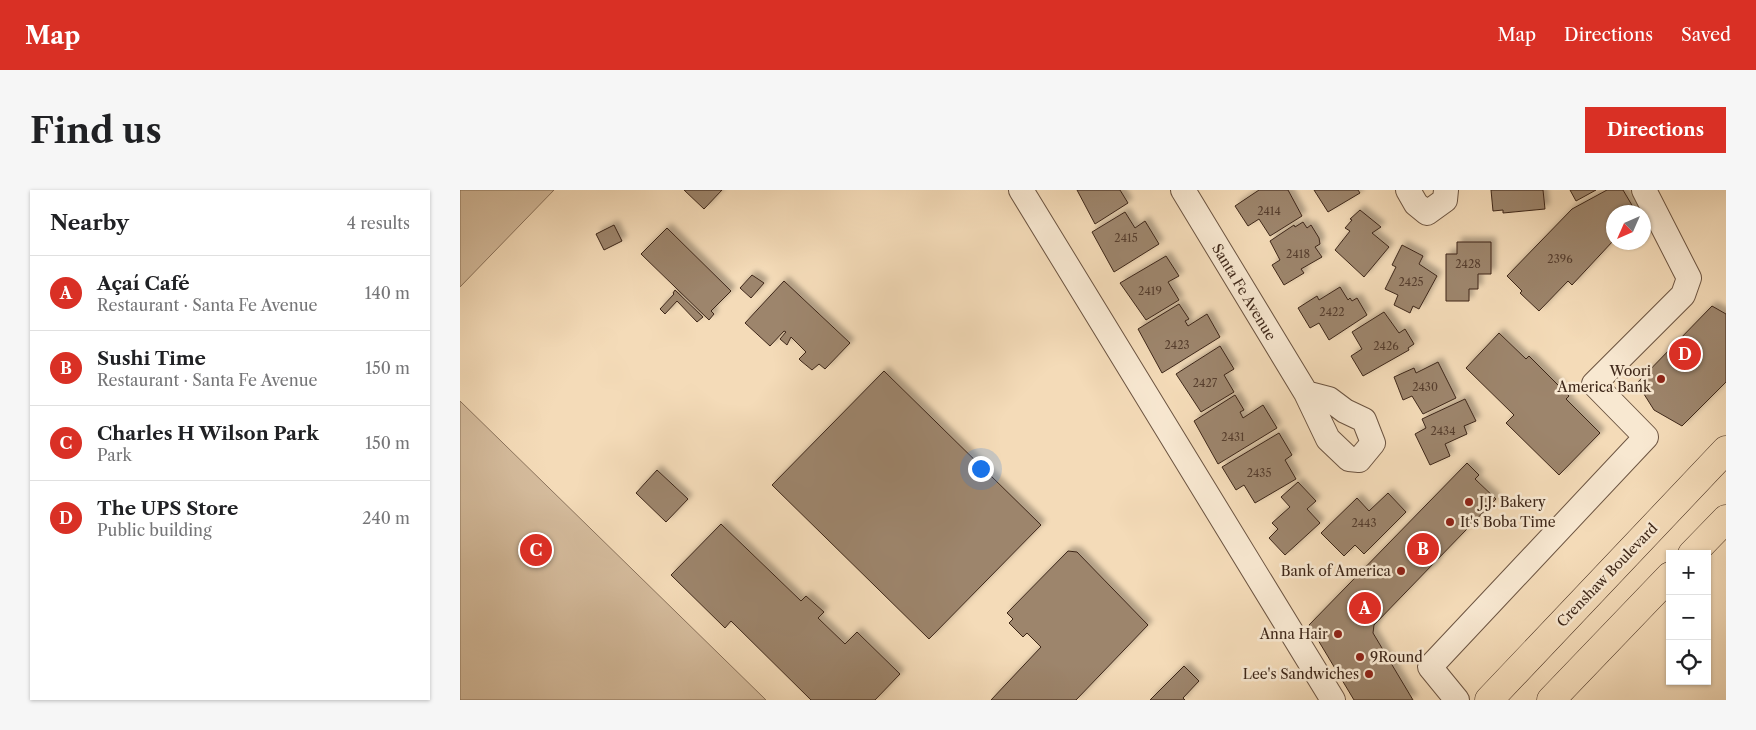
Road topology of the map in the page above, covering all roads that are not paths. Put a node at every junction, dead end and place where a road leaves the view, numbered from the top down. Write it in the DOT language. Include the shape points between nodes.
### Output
graph roads {
  1 [pos="1021,190"];
  2 [pos="1183,190"];
  3 [pos="1408,190"];
  4 [pos="1446,190"];
  5 [pos="1644,190"];
  6 [pos="1306,393"];
  7 [pos="1726,450"];
  8 [pos="1726,519"];
  9 [pos="1696,550"];
  10 [pos="1666,580"];
  11 [pos="1333,700"];
  12 [pos="1457,700"];
  13 [pos="1489,700"];
  14 [pos="1551,700"];
  1 -- 11 [label="street"];
  2 -- 6 [label="street, Santa Fe Avenue"];
  3 -- 4 [label="street" via="1416,204 1427,213 1445,200"];
  5 -- 12 [label="street" via="1689,278 1683,294 1594,384 1646,437 1430,667"];
  7 -- 13 [label="main road, Crenshaw Boulevard"];
  8 -- 9 [label="main road"];
  10 -- 14 [label="main road"];
}
